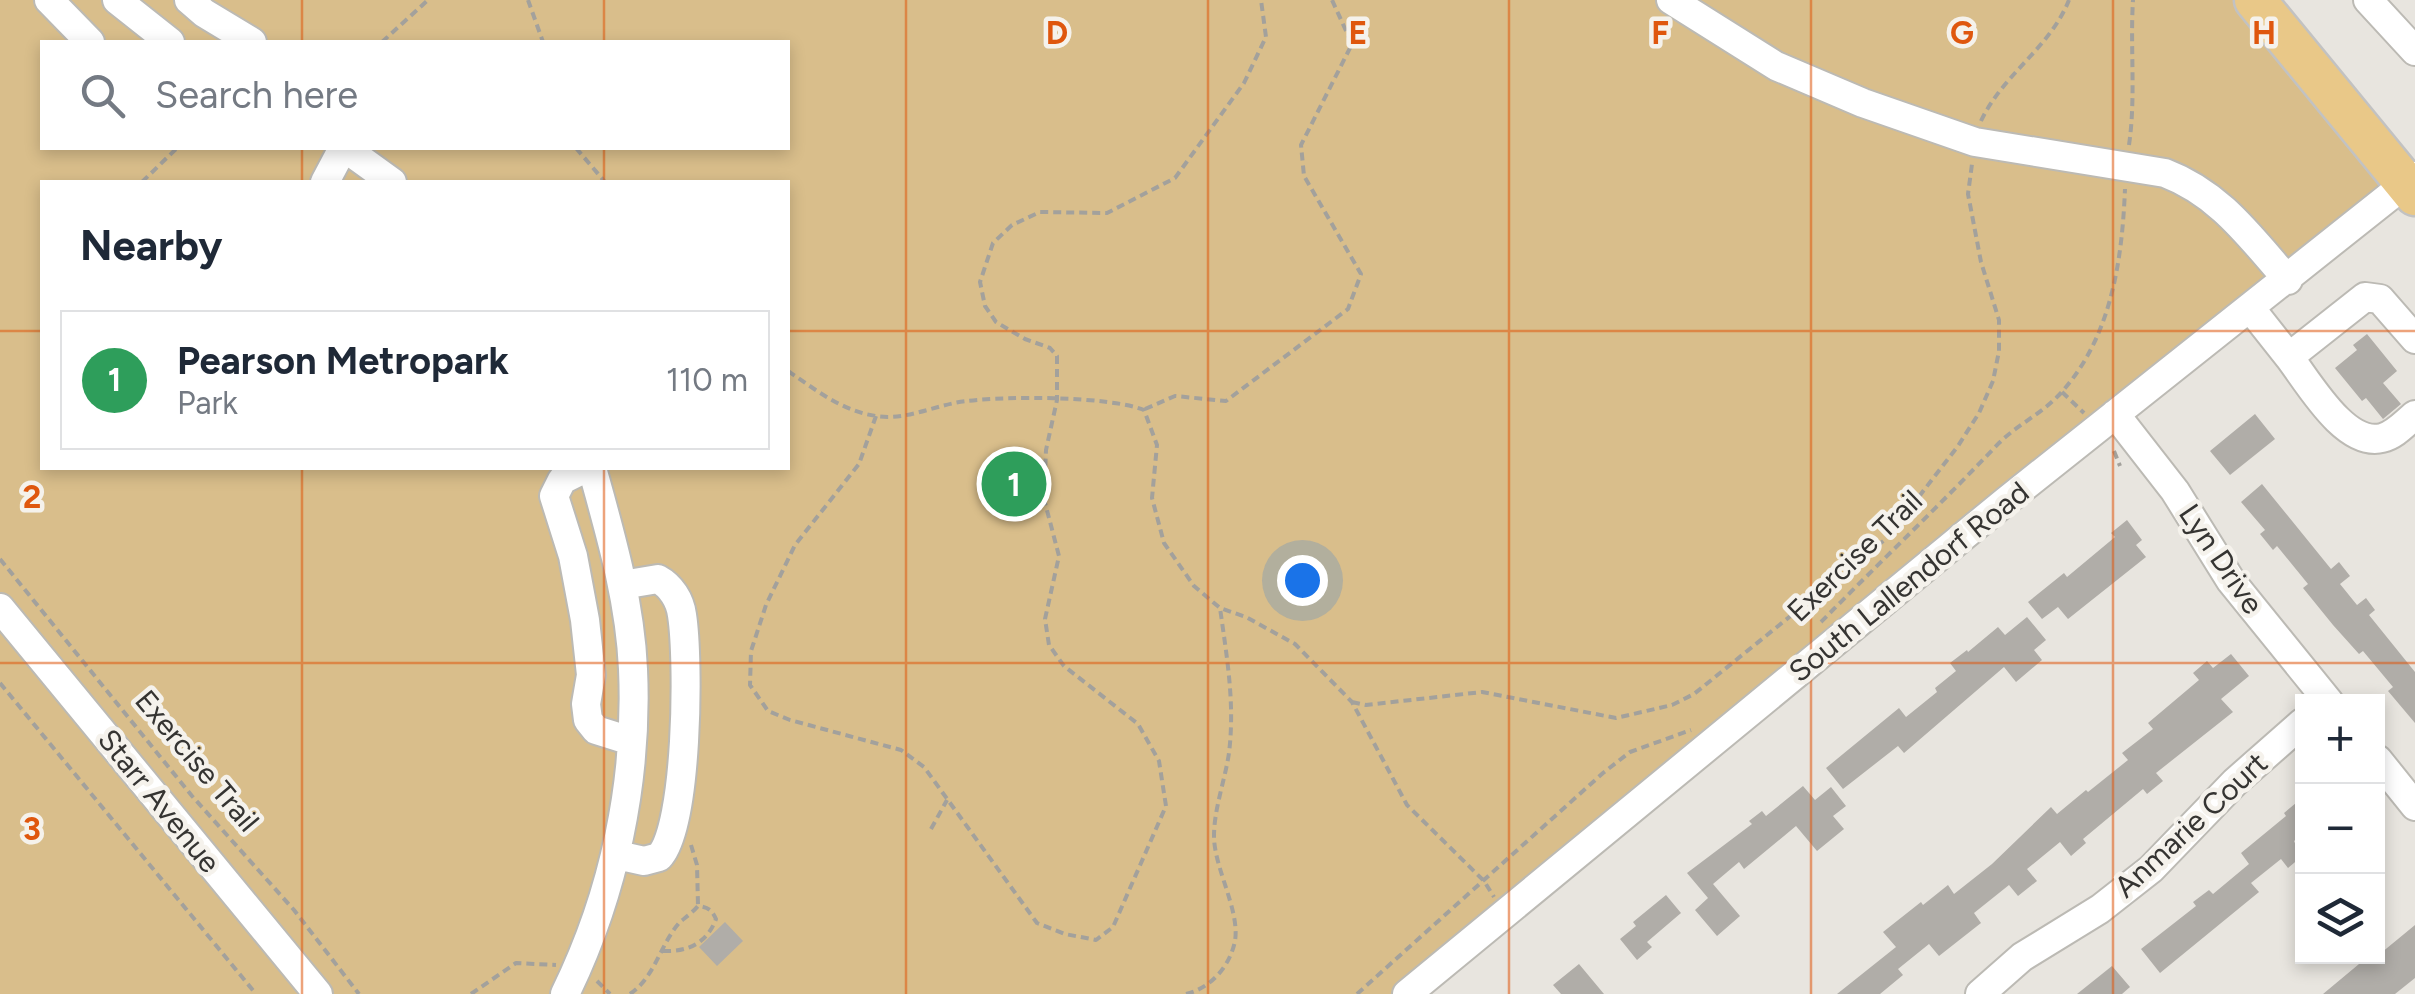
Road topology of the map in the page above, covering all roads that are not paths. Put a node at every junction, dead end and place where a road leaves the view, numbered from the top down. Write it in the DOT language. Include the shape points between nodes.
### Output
graph roads {
  1 [pos="49,0"];
  2 [pos="117,0"];
  3 [pos="189,0"];
  4 [pos="1671,0"];
  5 [pos="2255,0"];
  6 [pos="2368,0"];
  7 [pos="88,40"];
  8 [pos="167,40"];
  9 [pos="249,40"];
  10 [pos="2415,51"];
  11 [pos="343,150"];
  12 [pos="347,150"];
  13 [pos="326,180"];
  14 [pos="389,180"];
  15 [pos="2412,185"];
  16 [pos="2288,280"];
  17 [pos="2250,309"];
  18 [pos="2415,339"];
  19 [pos="2289,357"];
  20 [pos="2115,414"];
  21 [pos="2415,414"];
  22 [pos="584,470"];
  23 [pos="590,470"];
  24 [pos="622,585"];
  25 [pos="0,608"];
  26 [pos="2323,694"];
  27 [pos="2295,729"];
  28 [pos="632,741"];
  29 [pos="2385,769"];
  30 [pos="2415,806"];
  31 [pos="617,854"];
  32 [pos="318,994"];
  33 [pos="565,994"];
  34 [pos="1407,994"];
  35 [pos="1980,994"];
  1 -- 7 [label="street"];
  2 -- 8 [label="street"];
  3 -- 9 [label="street"];
  4 -- 16 [label="street" via="1776,66 1863,103 1975,142 2166,174 2203,190"];
  5 -- 15 [label="highway"];
  6 -- 10 [label="street"];
  11 -- 13 [label="street"];
  12 -- 14 [label="street"];
  15 -- 16 [label="street, South Lallendorf Road"];
  16 -- 17 [label="street, South Lallendorf Road"];
  17 -- 19 [label="street"];
  17 -- 20 [label="street, South Lallendorf Road"];
  18 -- 19 [label="street" via="2380,300 2365,297"];
  19 -- 21 [label="street" via="2338,420 2361,437 2390,435"];
  20 -- 26 [label="street, Lyn Drive" via="2175,491 2231,582"];
  20 -- 34 [label="street, South Lallendorf Road"];
  22 -- 28 [label="street" via="562,480 554,496 586,620 588,720 596,730"];
  23 -- 24 [label="street"];
  24 -- 28 [label="street" via="633,668"];
  24 -- 31 [label="street" via="664,582 676,594 685,690 671,837 659,857"];
  25 -- 32 [label="street, Starr Avenue"];
  27 -- 35 [label="street, Anmarie Court" via="2151,869 2022,957"];
  28 -- 31 [label="street"];
  29 -- 30 [label="street"];
  31 -- 33 [label="street"];
}
